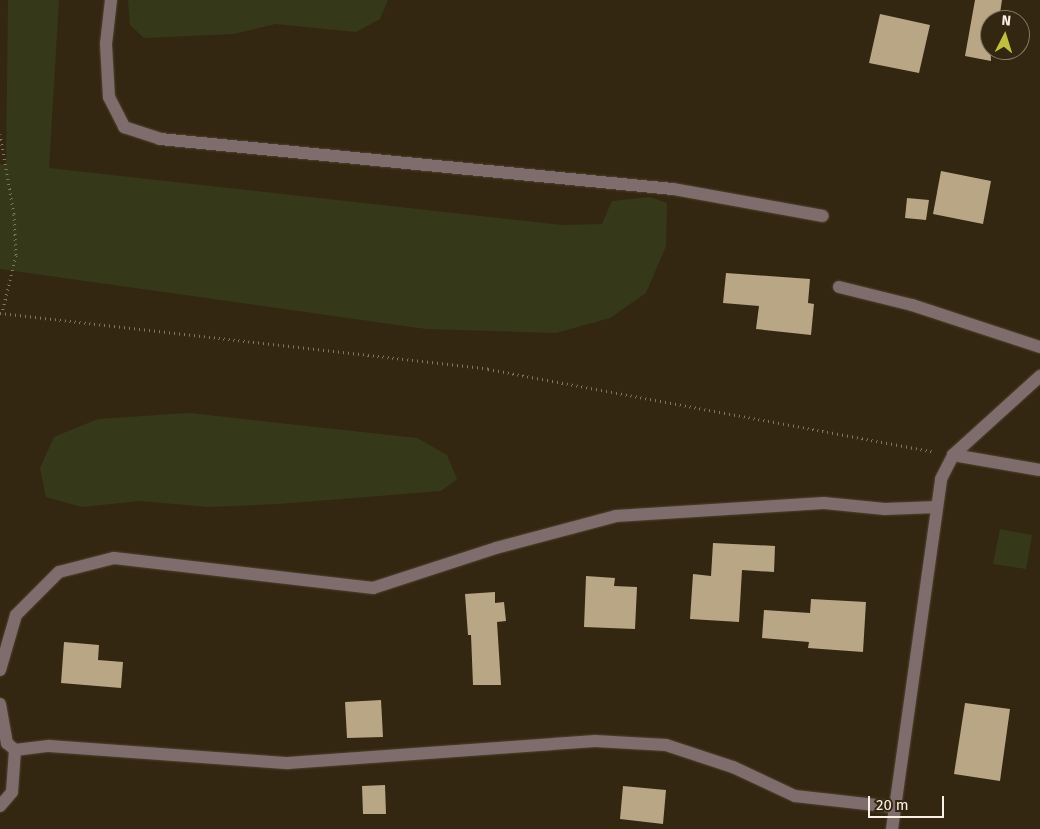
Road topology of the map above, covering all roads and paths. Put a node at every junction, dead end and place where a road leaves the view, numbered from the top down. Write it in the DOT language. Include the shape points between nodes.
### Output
graph roads {
  1 [pos="111,0"];
  2 [pos="0,134"];
  3 [pos="823,216"];
  4 [pos="839,287"];
  5 [pos="1,313"];
  6 [pos="1040,347"];
  7 [pos="1040,376"];
  8 [pos="953,456"];
  9 [pos="1040,470"];
  10 [pos="937,507"];
  11 [pos="0,670"];
  12 [pos="0,704"];
  13 [pos="16,750"];
  14 [pos="0,806"];
  15 [pos="893,807"];
  16 [pos="892,829"];
  1 -- 3 [label="street" via="106,44 109,97 124,127 160,140 673,189"];
  2 -- 5 [label="path" via="14,214 16,255"];
  4 -- 6 [label="street" via="912,305"];
  5 -- 8 [label="path" via="488,369"];
  7 -- 8 [label="street"];
  8 -- 9 [label="street"];
  8 -- 10 [label="street" via="940,479"];
  10 -- 11 [label="street" via="885,509 824,503 616,516 496,548 373,588 114,558 59,572 16,615"];
  10 -- 15 [label="street"];
  12 -- 13 [label="street" via="7,744"];
  13 -- 14 [label="street" via="12,792"];
  13 -- 15 [label="street" via="49,746 288,763 595,741 666,745 733,767 795,796"];
  15 -- 16 [label="street"];
}
